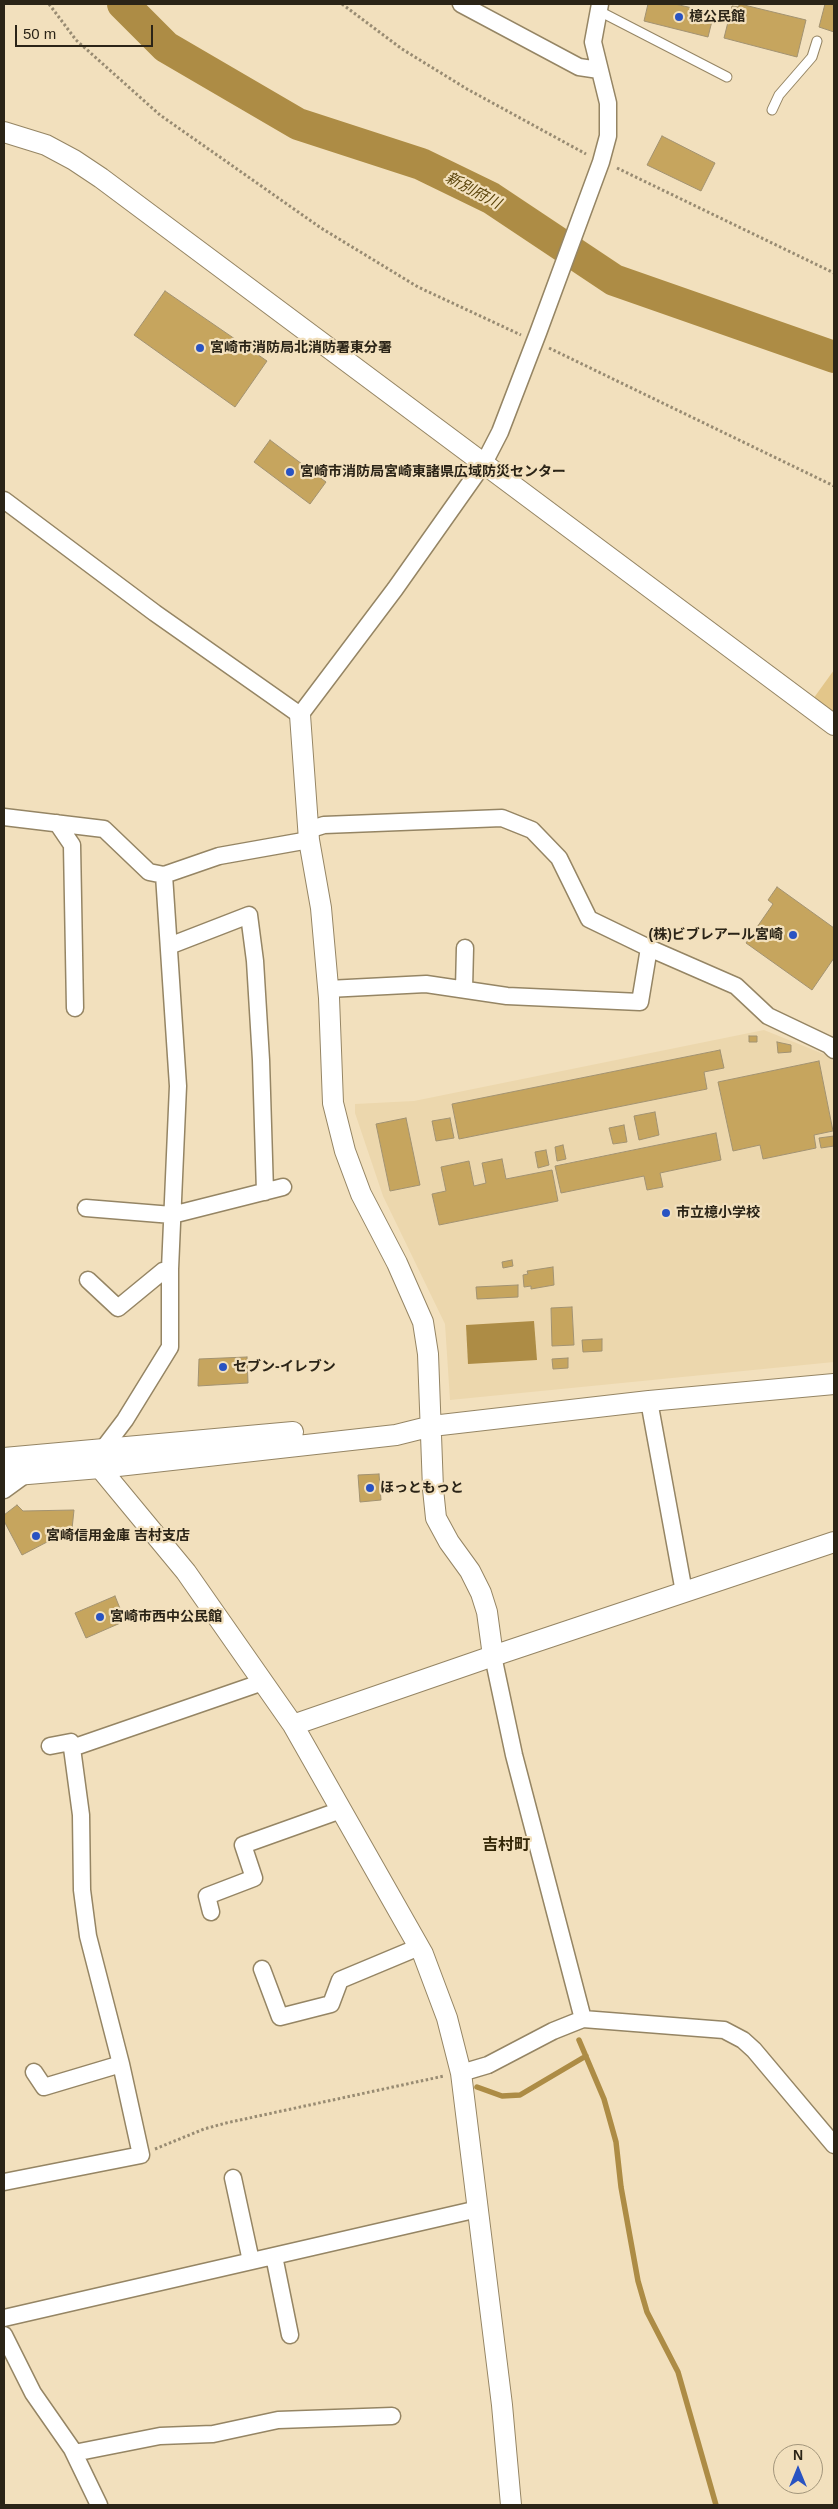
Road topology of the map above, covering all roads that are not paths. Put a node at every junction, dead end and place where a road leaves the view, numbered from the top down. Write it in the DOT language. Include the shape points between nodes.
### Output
graph roads {
  1 [pos="461,4"];
  2 [pos="599,7"];
  3 [pos="817,41"];
  4 [pos="598,70"];
  5 [pos="727,77"];
  6 [pos="772,110"];
  7 [pos="4,132"];
  8 [pos="484,463"];
  9 [pos="4,500"];
  10 [pos="300,715"];
  11 [pos="834,725"];
  12 [pos="4,817"];
  13 [pos="57,823"];
  14 [pos="309,835"];
  15 [pos="164,875"];
  16 [pos="169,946"];
  17 [pos="465,948"];
  18 [pos="649,948"];
  19 [pos="328,989"];
  20 [pos="464,989"];
  21 [pos="75,1008"];
  22 [pos="834,1050"];
  23 [pos="283,1187"];
  24 [pos="265,1192"];
  25 [pos="86,1208"];
  26 [pos="172,1215"];
  27 [pos="170,1269"];
  28 [pos="88,1280"];
  29 [pos="834,1384"];
  30 [pos="649,1401"];
  31 [pos="432,1426"];
  32 [pos="4,1458"];
  33 [pos="102,1458"];
  34 [pos="26,1474"];
  35 [pos="4,1476"];
  36 [pos="4,1490"];
  37 [pos="834,1542"];
  38 [pos="684,1592"];
  39 [pos="493,1656"];
  40 [pos="264,1682"];
  41 [pos="293,1725"];
  42 [pos="50,1746"];
  43 [pos="72,1748"];
  44 [pos="341,1810"];
  45 [pos="211,1912"];
  46 [pos="419,1947"];
  47 [pos="262,1969"];
  48 [pos="583,2019"];
  49 [pos="121,2064"];
  50 [pos="34,2072"];
  51 [pos="461,2073"];
  52 [pos="834,2145"];
  53 [pos="234,2178"];
  54 [pos="4,2182"];
  55 [pos="478,2209"];
  56 [pos="274,2256"];
  57 [pos="251,2261"];
  58 [pos="4,2318"];
  59 [pos="4,2335"];
  60 [pos="290,2335"];
  61 [pos="392,2416"];
  62 [pos="74,2454"];
  63 [pos="99,2505"];
  64 [pos="511,2505"];
  1 -- 4 [label="street" via="579,67"];
  2 -- 4 [label="street" via="592,42"];
  2 -- 5 [label="lane"];
  3 -- 6 [label="lane" via="812,57 779,95"];
  4 -- 8 [label="street" via="608,103 608,136 537,338 500,432"];
  7 -- 8 [label="street" via="46,145 101,178"];
  8 -- 10 [label="street" via="395,590"];
  8 -- 11 [label="street"];
  9 -- 10 [label="street" via="155,613"];
  10 -- 14 [label="street"];
  12 -- 13 [label="street"];
  13 -- 15 [label="street" via="104,829 149,872"];
  13 -- 21 [label="street" via="72,845"];
  14 -- 15 [label="street" via="219,856"];
  14 -- 18 [label="street" via="324,824 502,818 532,830 559,858 589,920"];
  14 -- 19 [label="street" via="321,908"];
  15 -- 16 [label="street"];
  16 -- 24 [label="street" via="249,915 261,1060"];
  16 -- 26 [label="street" via="178,1086"];
  17 -- 20 [label="street"];
  18 -- 20 [label="street" via="640,1002 507,996"];
  18 -- 22 [label="street" via="736,986 768,1016 830,1045"];
  19 -- 20 [label="street" via="426,984"];
  19 -- 31 [label="street" via="333,1103 360,1194 397,1263 422,1322 428,1354"];
  23 -- 24 [label="street"];
  24 -- 26 [label="street"];
  25 -- 26 [label="street"];
  26 -- 27 [label="street"];
  27 -- 28 [label="street" via="163,1270 118,1308"];
  27 -- 33 [label="street" via="170,1348"];
  29 -- 30 [label="street"];
  30 -- 31 [label="street"];
  30 -- 38 [label="street"];
  31 -- 33 [label="street" via="398,1424"];
  31 -- 39 [label="street" via="436,1518 481,1593"];
  32 -- 33 [label="street"];
  33 -- 34 [label="street"];
  33 -- 40 [label="street"];
  34 -- 35 [label="street"];
  34 -- 36 [label="street"];
  37 -- 38 [label="street"];
  38 -- 39 [label="street"];
  39 -- 41 [label="street"];
  39 -- 48 [label="street" via="514,1755"];
  40 -- 41 [label="street"];
  40 -- 43 [label="street"];
  41 -- 44 [label="street"];
  42 -- 43 [label="street" via="70,1742"];
  43 -- 49 [label="street" via="81,1816 82,1890 88,1936"];
  44 -- 45 [label="street" via="243,1845 254,1878 208,1896"];
  44 -- 46 [label="street"];
  46 -- 47 [label="street" via="340,1980 331,2004 280,2017"];
  46 -- 51 [label="street" via="447,2018"];
  48 -- 51 [label="street" via="488,2065"];
  48 -- 52 [label="street" via="724,2030 754,2050"];
  49 -- 50 [label="street" via="44,2086"];
  49 -- 54 [label="street" via="141,2155"];
  51 -- 55 [label="street"];
  53 -- 57 [label="street"];
  55 -- 56 [label="street"];
  55 -- 64 [label="street"];
  56 -- 57 [label="street"];
  56 -- 60 [label="street"];
  57 -- 58 [label="street"];
  59 -- 62 [label="street" via="33,2393"];
  61 -- 62 [label="street" via="278,2420 214,2434 160,2436"];
  62 -- 63 [label="street"];
}
